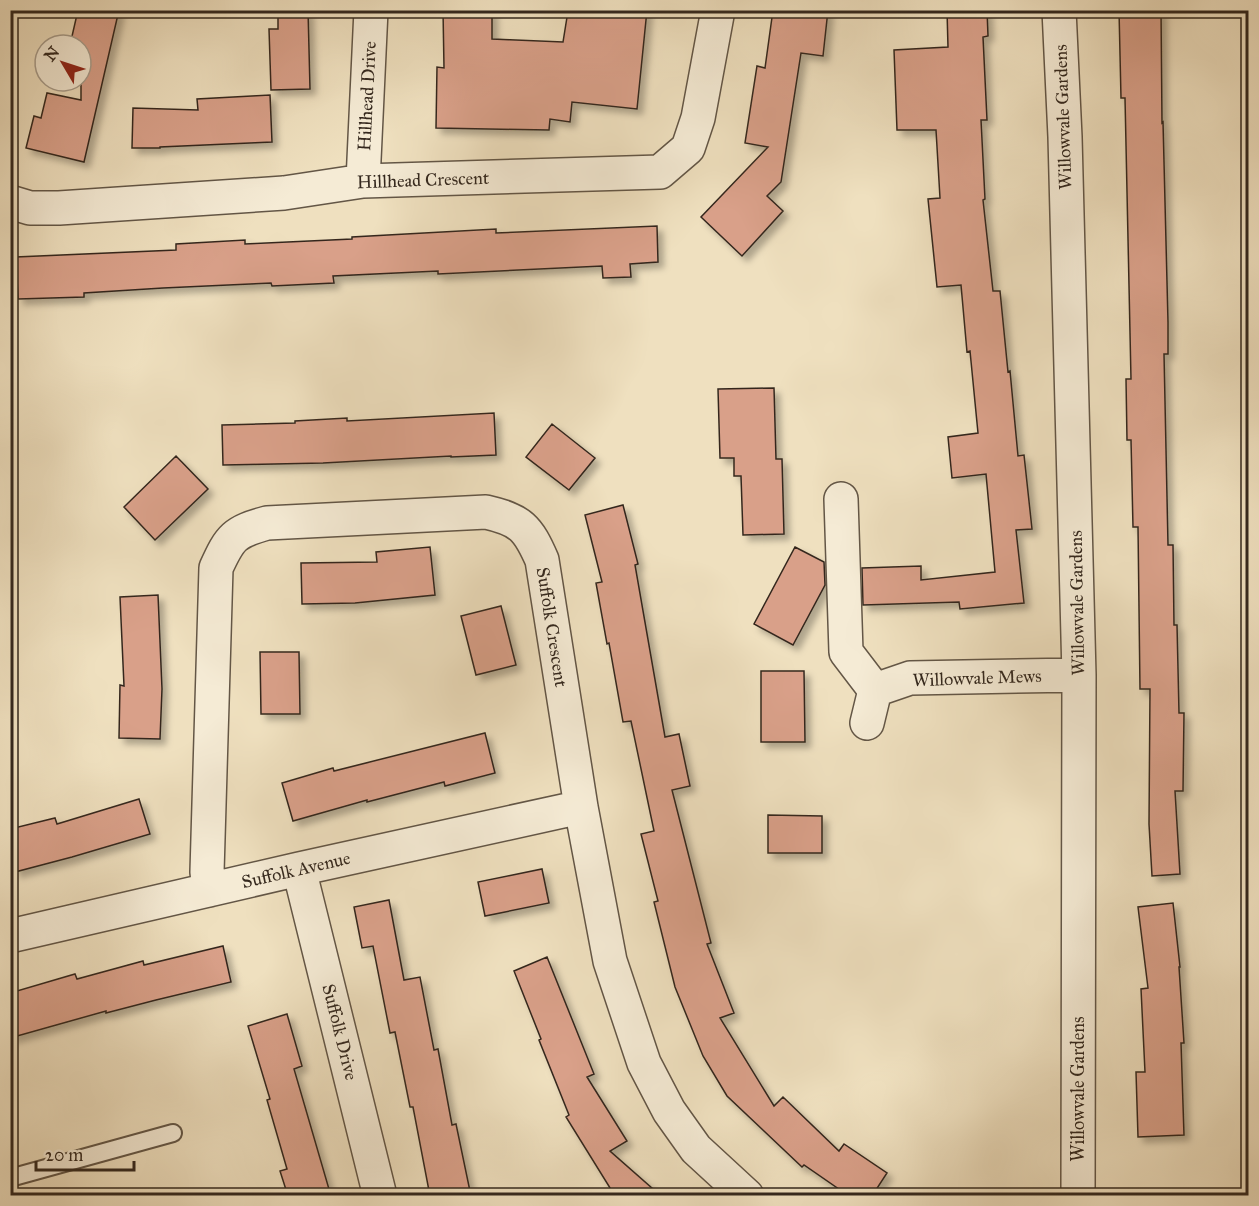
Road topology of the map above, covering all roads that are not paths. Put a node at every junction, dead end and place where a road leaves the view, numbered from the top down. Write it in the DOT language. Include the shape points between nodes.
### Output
graph roads {
  1 [pos="372,10"];
  2 [pos="718,10"];
  3 [pos="1059,10"];
  4 [pos="363,181"];
  5 [pos="10,202"];
  6 [pos="841,499"];
  7 [pos="1078,675"];
  8 [pos="875,690"];
  9 [pos="867,723"];
  10 [pos="581,807"];
  11 [pos="299,869"];
  12 [pos="209,890"];
  13 [pos="10,936"];
  14 [pos="173,1133"];
  15 [pos="10,1178"];
  16 [pos="380,1196"];
  17 [pos="747,1196"];
  18 [pos="1078,1196"];
  1 -- 4 [label="street, Hillhead Drive"];
  2 -- 4 [label="street, Hillhead Crescent" via="698,118 688,147 660,172"];
  3 -- 7 [label="street, Willowvale Gardens"];
  4 -- 5 [label="street, Hillhead Crescent" via="284,193 59,208 30,208"];
  6 -- 8 [label="street" via="846,652"];
  7 -- 8 [label="street, Willowvale Mews" via="910,678"];
  7 -- 18 [label="street, Willowvale Gardens"];
  8 -- 9 [label="street"];
  10 -- 11 [label="street, Suffolk Avenue"];
  10 -- 12 [label="street, Suffolk Crescent" via="542,560 533,539 521,525 486,512 267,523 245,529 227,544 216,568"];
  10 -- 17 [label="street, Suffolk Crescent" via="610,961 644,1063 669,1112 696,1149"];
  11 -- 12 [label="street, Suffolk Avenue"];
  11 -- 16 [label="street, Suffolk Drive"];
  12 -- 13 [label="street, Suffolk Avenue"];
  14 -- 15 [label="lane"];
}
